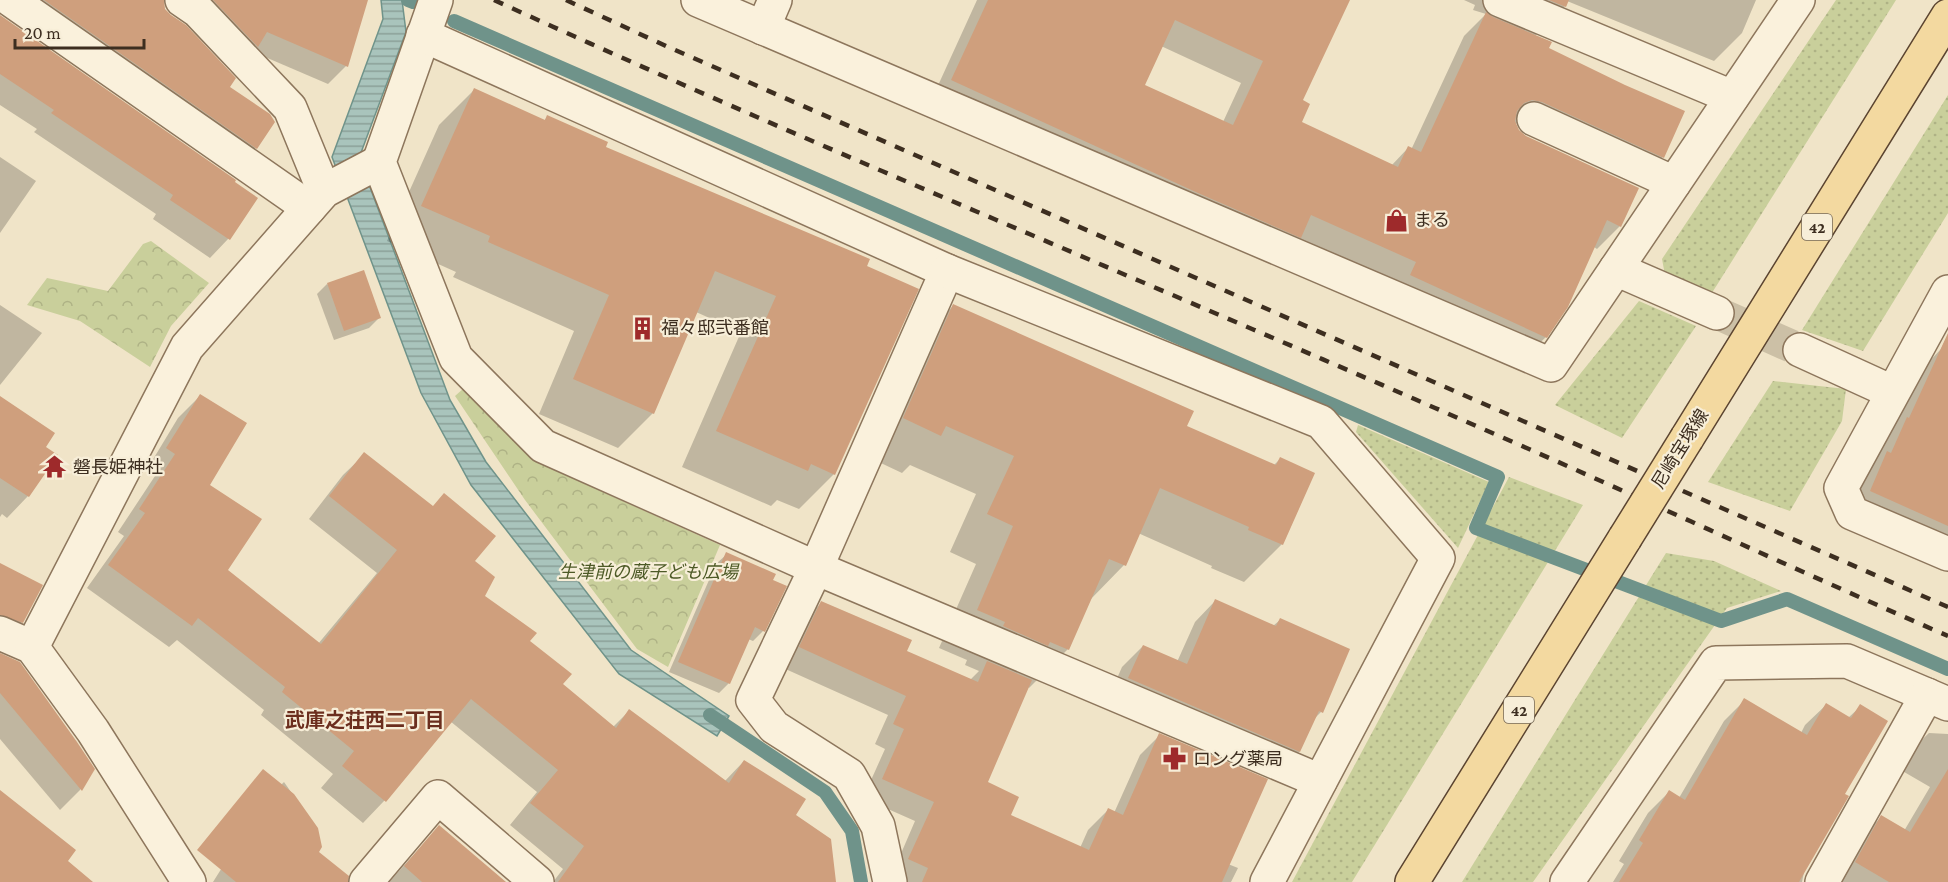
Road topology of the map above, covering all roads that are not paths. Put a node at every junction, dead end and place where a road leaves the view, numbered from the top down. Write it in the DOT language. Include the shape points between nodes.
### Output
graph roads {
  1 [pos="10,0"];
  2 [pos="182,0"];
  3 [pos="436,0"];
  4 [pos="698,0"];
  5 [pos="1500,0"];
  6 [pos="1798,0"];
  7 [pos="769,14"];
  8 [pos="1948,16"];
  9 [pos="423,35"];
  10 [pos="1732,97"];
  11 [pos="1534,119"];
  12 [pos="343,182"];
  13 [pos="1674,183"];
  14 [pos="1616,268"];
  15 [pos="947,271"];
  16 [pos="1948,291"];
  17 [pos="1717,313"];
  18 [pos="1800,350"];
  19 [pos="1892,392"];
  20 [pos="1948,554"];
  21 [pos="816,568"];
  22 [pos="0,633"];
  23 [pos="32,647"];
  24 [pos="1937,700"];
  25 [pos="1320,781"];
  26 [pos="189,882"];
  27 [pos="366,882"];
  28 [pos="537,882"];
  29 [pos="890,882"];
  30 [pos="1267,882"];
  31 [pos="1412,882"];
  32 [pos="1567,882"];
  33 [pos="1822,882"];
  1 -- 12 [label="street"];
  2 -- 12 [label="street" via="198,11 290,108"];
  3 -- 9 [label="street"];
  4 -- 7 [label="street"];
  5 -- 10 [label="street"];
  6 -- 10 [label="street"];
  7 -- 14 [label="street" via="1551,365"];
  8 -- 31 [label="main road, 尼崎宝塚線 / 42, bridge"];
  9 -- 12 [label="street"];
  9 -- 15 [label="street"];
  10 -- 13 [label="street"];
  11 -- 13 [label="street"];
  12 -- 21 [label="street" via="456,358 543,446"];
  12 -- 23 [label="street" via="187,347"];
  13 -- 14 [label="street"];
  14 -- 17 [label="street"];
  15 -- 21 [label="street"];
  15 -- 25 [label="street" via="1321,422 1438,558"];
  16 -- 19 [label="street"];
  18 -- 19 [label="street"];
  19 -- 20 [label="street" via="1841,488 1852,513"];
  21 -- 25 [label="street"];
  21 -- 29 [label="street" via="753,700 774,727 849,775 878,826"];
  22 -- 23 [label="street"];
  23 -- 26 [label="street" via="93,731"];
  24 -- 32 [label="street" via="1847,661 1716,663"];
  24 -- 33 [label="street"];
  25 -- 30 [label="street"];
  27 -- 28 [label="street" via="438,797"];
}
